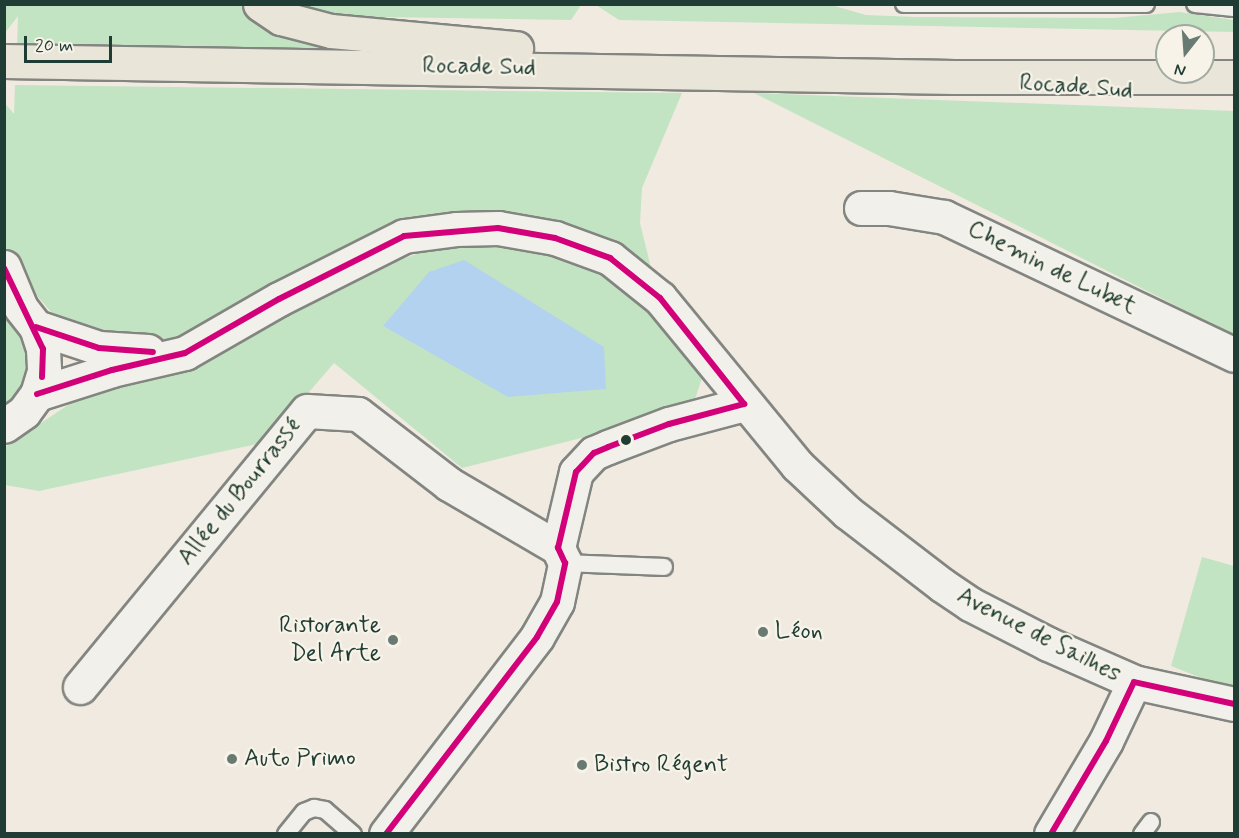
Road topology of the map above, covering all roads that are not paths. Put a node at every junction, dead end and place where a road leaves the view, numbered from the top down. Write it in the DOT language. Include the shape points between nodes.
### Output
graph roads {
  1 [pos="260,4"];
  2 [pos="904,4"];
  3 [pos="1146,4"];
  4 [pos="1195,4"];
  5 [pos="1234,8"];
  6 [pos="4,61"];
  7 [pos="605,69"];
  8 [pos="954,77"];
  9 [pos="1234,77"];
  10 [pos="1234,99"];
  11 [pos="861,208"];
  12 [pos="4,267"];
  13 [pos="20,311"];
  14 [pos="185,353"];
  15 [pos="1234,355"];
  16 [pos="37,393"];
  17 [pos="744,404"];
  18 [pos="4,426"];
  19 [pos="561,555"];
  20 [pos="664,567"];
  21 [pos="1134,682"];
  22 [pos="80,687"];
  23 [pos="1234,704"];
  24 [pos="286,834"];
  25 [pos="353,834"];
  26 [pos="386,834"];
  27 [pos="1051,834"];
  1 -- 7 [label="main road" via="281,18 331,31 551,52"];
  2 -- 3 [label="lane"];
  4 -- 5 [label="lane"];
  6 -- 7 [label="main road, Rocade Sud"];
  7 -- 8 [label="main road, Rocade Sud"];
  8 -- 9 [label="main road, Rocade Sud"];
  8 -- 10 [label="main road, Rocade Sud"];
  11 -- 15 [label="street, Chemin de Lubet" via="889,208 944,217"];
  12 -- 13 [label="street"];
  13 -- 14 [label="street" via="99,348"];
  13 -- 16 [label="street" via="44,360"];
  14 -- 16 [label="street, Avenue de Sailhes"];
  14 -- 17 [label="street, Avenue de Sailhes" via="279,299 404,237 456,229 498,228 555,238 610,258 660,298"];
  16 -- 18 [label="street" via="24,412"];
  17 -- 19 [label="street" via="669,424 594,453 576,472"];
  17 -- 21 [label="street, Avenue de Sailhes" via="806,473 906,560 970,604"];
  19 -- 20 [label="lane"];
  19 -- 22 [label="street, Allée du Bourrassé" via="449,484 358,414 307,411"];
  19 -- 26 [label="street" via="557,602 537,637"];
  21 -- 23 [label="street, Avenue de Sailhes"];
  21 -- 27 [label="street" via="1106,741"];
  24 -- 25 [label="lane" via="304,812 314,808 325,810"];
}
